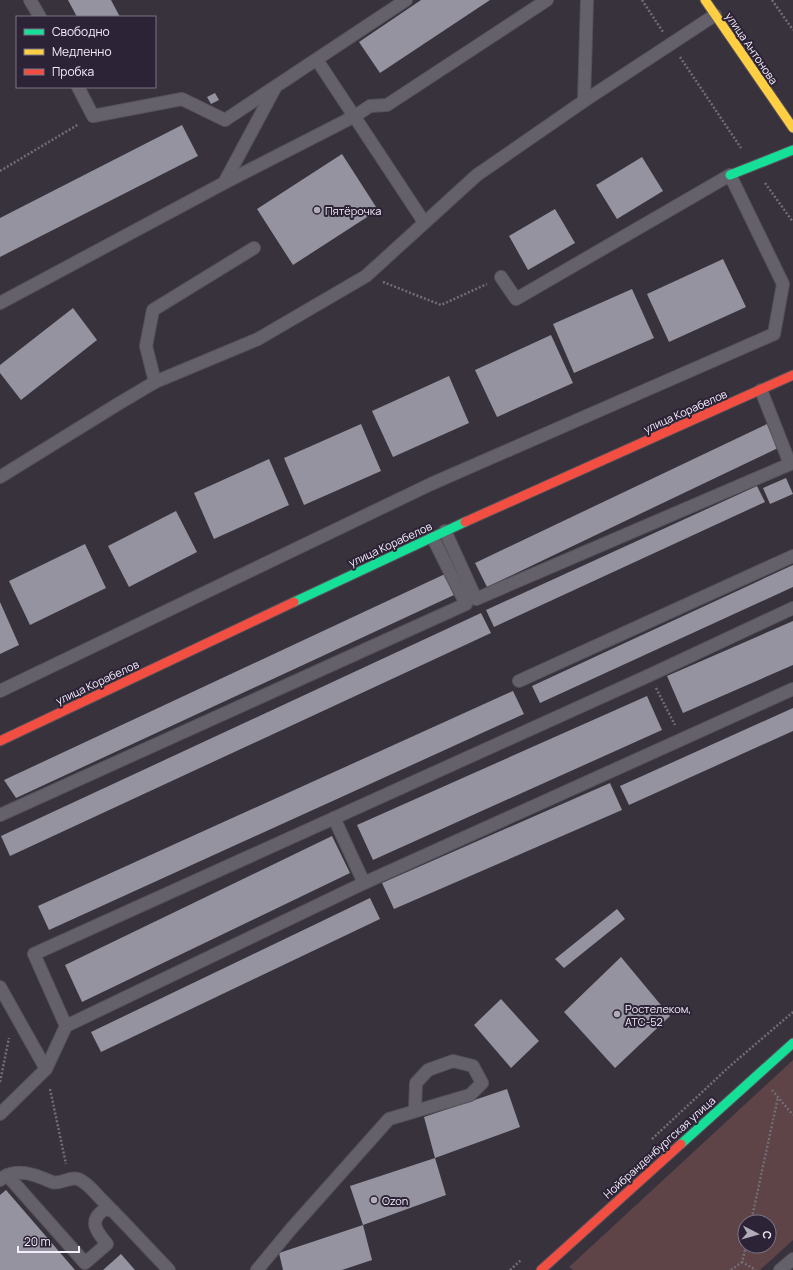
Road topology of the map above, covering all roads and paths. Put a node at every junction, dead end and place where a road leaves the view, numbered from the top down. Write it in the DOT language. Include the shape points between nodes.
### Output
graph roads {
  1 [pos="30,0"];
  2 [pos="406,0"];
  3 [pos="547,0"];
  4 [pos="587,0"];
  5 [pos="642,0"];
  6 [pos="705,0"];
  7 [pos="772,0"];
  8 [pos="715,15"];
  9 [pos="39,16"];
  10 [pos="793,30"];
  11 [pos="671,44"];
  12 [pos="317,60"];
  13 [pos="276,87"];
  14 [pos="79,88"];
  15 [pos="584,101"];
  16 [pos="93,116"];
  17 [pos="355,116"];
  18 [pos="793,128"];
  19 [pos="793,150"];
  20 [pos="753,166"];
  21 [pos="0,171"];
  22 [pos="730,175"];
  23 [pos="224,183"];
  24 [pos="424,222"];
  25 [pos="793,222"];
  26 [pos="254,248"];
  27 [pos="366,276"];
  28 [pos="501,277"];
  29 [pos="0,303"];
  30 [pos="793,375"];
  31 [pos="155,382"];
  32 [pos="761,390"];
  33 [pos="0,477"];
  34 [pos="445,531"];
  35 [pos="433,538"];
  36 [pos="793,556"];
  37 [pos="793,608"];
  38 [pos="650,676"];
  39 [pos="519,681"];
  40 [pos="793,689"];
  41 [pos="0,691"];
  42 [pos="682,739"];
  43 [pos="0,741"];
  44 [pos="0,816"];
  45 [pos="334,818"];
  46 [pos="364,883"];
  47 [pos="0,987"];
  48 [pos="14,1012"];
  49 [pos="66,1026"];
  50 [pos="793,1042"];
  51 [pos="46,1069"];
  52 [pos="758,1074"];
  53 [pos="0,1082"];
  54 [pos="778,1097"];
  55 [pos="415,1110"];
  56 [pos="0,1114"];
  57 [pos="793,1115"];
  58 [pos="4,1177"];
  59 [pos="70,1179"];
  60 [pos="113,1211"];
  61 [pos="753,1214"];
  62 [pos="744,1254"];
  63 [pos="793,1259"];
  64 [pos="742,1262"];
  65 [pos="168,1270"];
  66 [pos="257,1270"];
  67 [pos="541,1270"];
  68 [pos="731,1270"];
  69 [pos="756,1270"];
  70 [pos="780,1270"];
  1 -- 9 [label="lane"];
  2 -- 12 [label="lane"];
  3 -- 17 [label="lane" via="387,105 370,106"];
  4 -- 15 [label="lane"];
  5 -- 11 [label="path"];
  6 -- 8 [label="street, улица Антонова"];
  7 -- 10 [label="path"];
  8 -- 11 [label="lane"];
  8 -- 18 [label="street, улица Антонова"];
  11 -- 15 [label="lane"];
  11 -- 20 [label="path"];
  12 -- 13 [label="lane"];
  12 -- 17 [label="lane"];
  13 -- 16 [label="lane" via="225,120 182,99"];
  13 -- 23 [label="lane"];
  14 -- 16 [label="lane"];
  15 -- 24 [label="lane" via="477,175"];
  16 -- 21 [label="path"];
  17 -- 23 [label="lane"];
  17 -- 24 [label="lane"];
  19 -- 20 [label="street"];
  20 -- 22 [label="street"];
  20 -- 25 [label="path"];
  22 -- 28 [label="lane" via="516,299"];
  22 -- 41 [label="lane" via="783,284 774,334 431,484"];
  23 -- 29 [label="lane"];
  24 -- 27 [label="lane"];
  26 -- 31 [label="lane" via="153,310 146,346"];
  27 -- 28 [label="path" via="441,305"];
  27 -- 31 [label="lane" via="258,339"];
  30 -- 32 [label="street, улица Корабелов"];
  31 -- 33 [label="lane"];
  32 -- 34 [label="street, улица Корабелов"];
  32 -- 34 [label="lane" via="790,464 476,599"];
  34 -- 35 [label="street, улица Корабелов"];
  35 -- 43 [label="street, улица Корабелов"];
  35 -- 44 [label="lane" via="466,604"];
  36 -- 39 [label="lane"];
  37 -- 38 [label="lane"];
  38 -- 42 [label="path"];
  38 -- 45 [label="lane"];
  40 -- 42 [label="lane"];
  42 -- 46 [label="lane"];
  45 -- 46 [label="lane"];
  45 -- 49 [label="lane" via="34,954"];
  46 -- 49 [label="lane"];
  47 -- 48 [label="lane"];
  48 -- 51 [label="lane"];
  48 -- 53 [label="path"];
  49 -- 51 [label="lane"];
  50 -- 52 [label="street, Нойбранденбургская улица"];
  51 -- 56 [label="lane"];
  51 -- 59 [label="path"];
  52 -- 54 [label="path"];
  52 -- 67 [label="street, Нойбранденбургская улица"];
  54 -- 57 [label="path"];
  54 -- 61 [label="path"];
  55 -- 55 [label="lane" via="416,1083 428,1070 453,1061 473,1066 482,1083 470,1095"];
  55 -- 66 [label="lane" via="389,1119"];
  58 -- 59 [label="lane" via="23,1173 39,1176 54,1183"];
  58 -- 60 [label="lane" via="85,1263 107,1244 96,1232 95,1222 105,1209"];
  59 -- 60 [label="lane" via="78,1179 85,1183"];
  60 -- 65 [label="lane"];
  62 -- 64 [label="path"];
  63 -- 70 [label="lane"];
  64 -- 68 [label="path"];
  64 -- 69 [label="path"];
}
